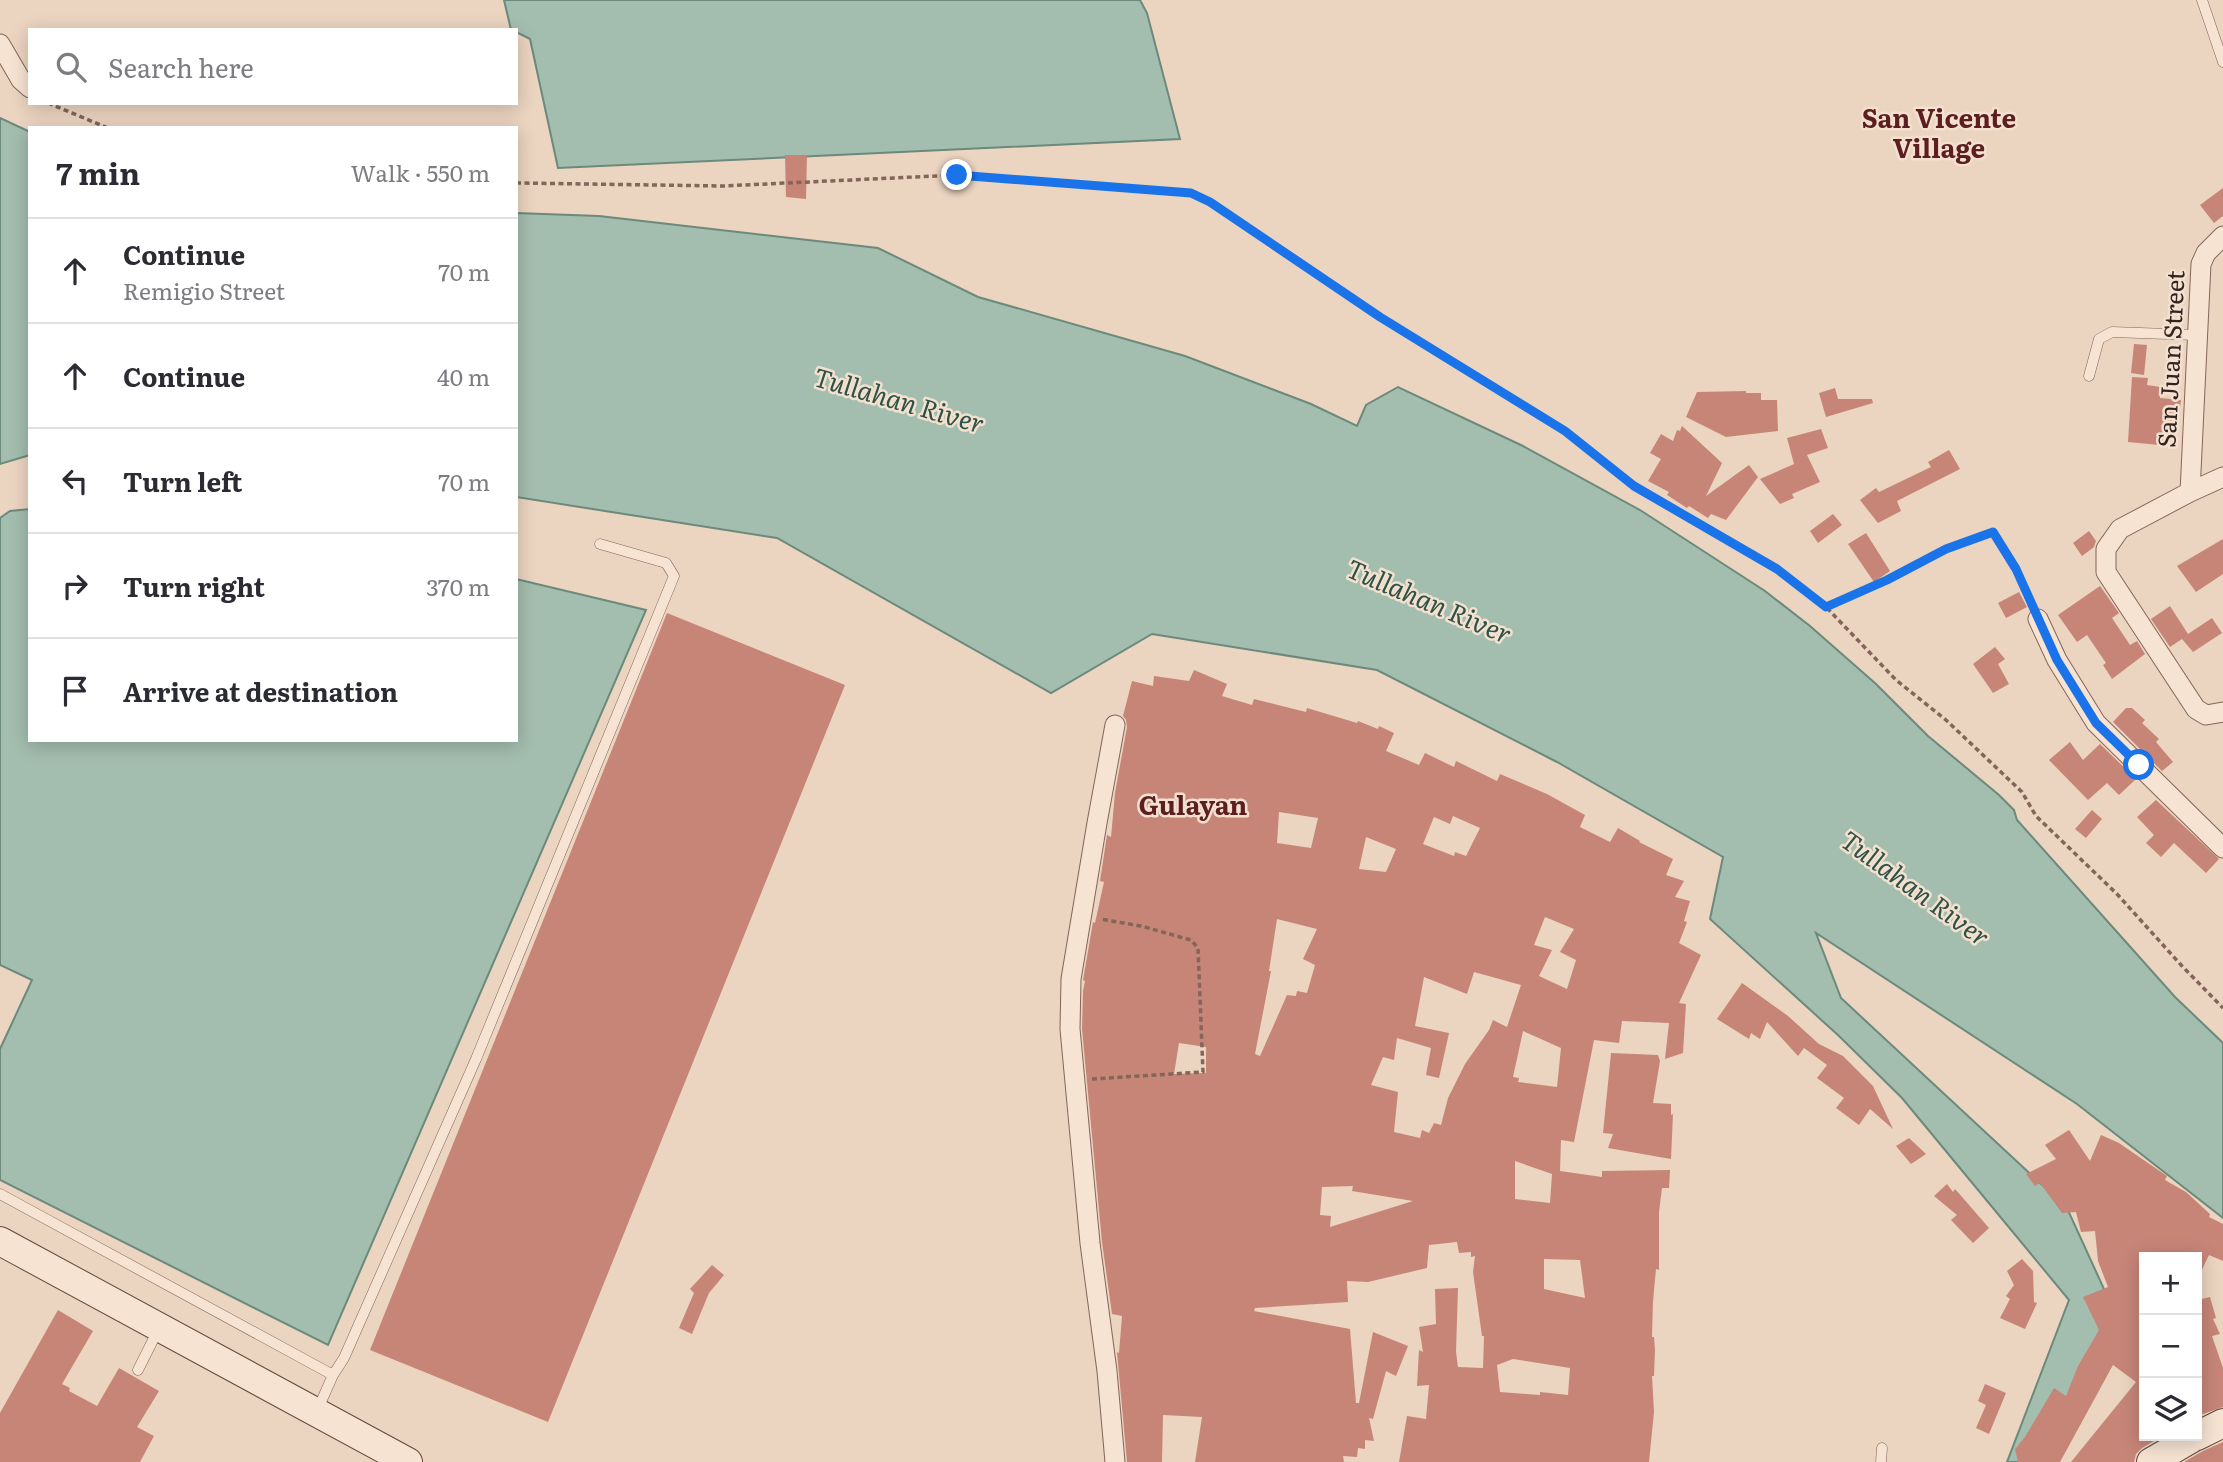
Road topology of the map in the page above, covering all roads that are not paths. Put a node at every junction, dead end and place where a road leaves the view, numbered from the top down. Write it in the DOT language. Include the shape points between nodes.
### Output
graph roads {
  1 [pos="2202,0"];
  2 [pos="0,44"];
  3 [pos="2223,62"];
  4 [pos="28,86"];
  5 [pos="2223,236"];
  6 [pos="2196,335"];
  7 [pos="2089,376"];
  8 [pos="2221,483"];
  9 [pos="2190,492"];
  10 [pos="600,544"];
  11 [pos="2038,619"];
  12 [pos="2223,712"];
  13 [pos="1115,725"];
  14 [pos="2223,848"];
  15 [pos="0,1194"];
  16 [pos="0,1241"];
  17 [pos="159,1326"];
  18 [pos="138,1370"];
  19 [pos="333,1376"];
  20 [pos="317,1411"];
  21 [pos="2223,1423"];
  22 [pos="2202,1434"];
  23 [pos="2188,1441"];
  24 [pos="1882,1448"];
  25 [pos="408,1462"];
  26 [pos="1115,1462"];
  27 [pos="1881,1462"];
  28 [pos="2151,1462"];
  1 -- 3 [label="lane"];
  2 -- 4 [label="street"];
  5 -- 6 [label="street, San Juan Street" via="2201,264"];
  6 -- 7 [label="lane" via="2112,332 2099,339"];
  6 -- 9 [label="street, San Juan Street"];
  8 -- 9 [label="street"];
  9 -- 12 [label="street" via="2120,529 2106,549 2106,572 2196,709 2206,715"];
  10 -- 19 [label="lane" via="666,563 674,576 476,1059"];
  11 -- 14 [label="street" via="2096,723"];
  13 -- 26 [label="street" via="1071,979 1070,1029"];
  15 -- 19 [label="lane"];
  16 -- 17 [label="main road"];
  17 -- 18 [label="lane"];
  17 -- 20 [label="main road"];
  19 -- 20 [label="lane"];
  20 -- 25 [label="main road"];
  21 -- 22 [label="main road"];
  23 -- 28 [label="main road"];
  24 -- 27 [label="lane"];
}
